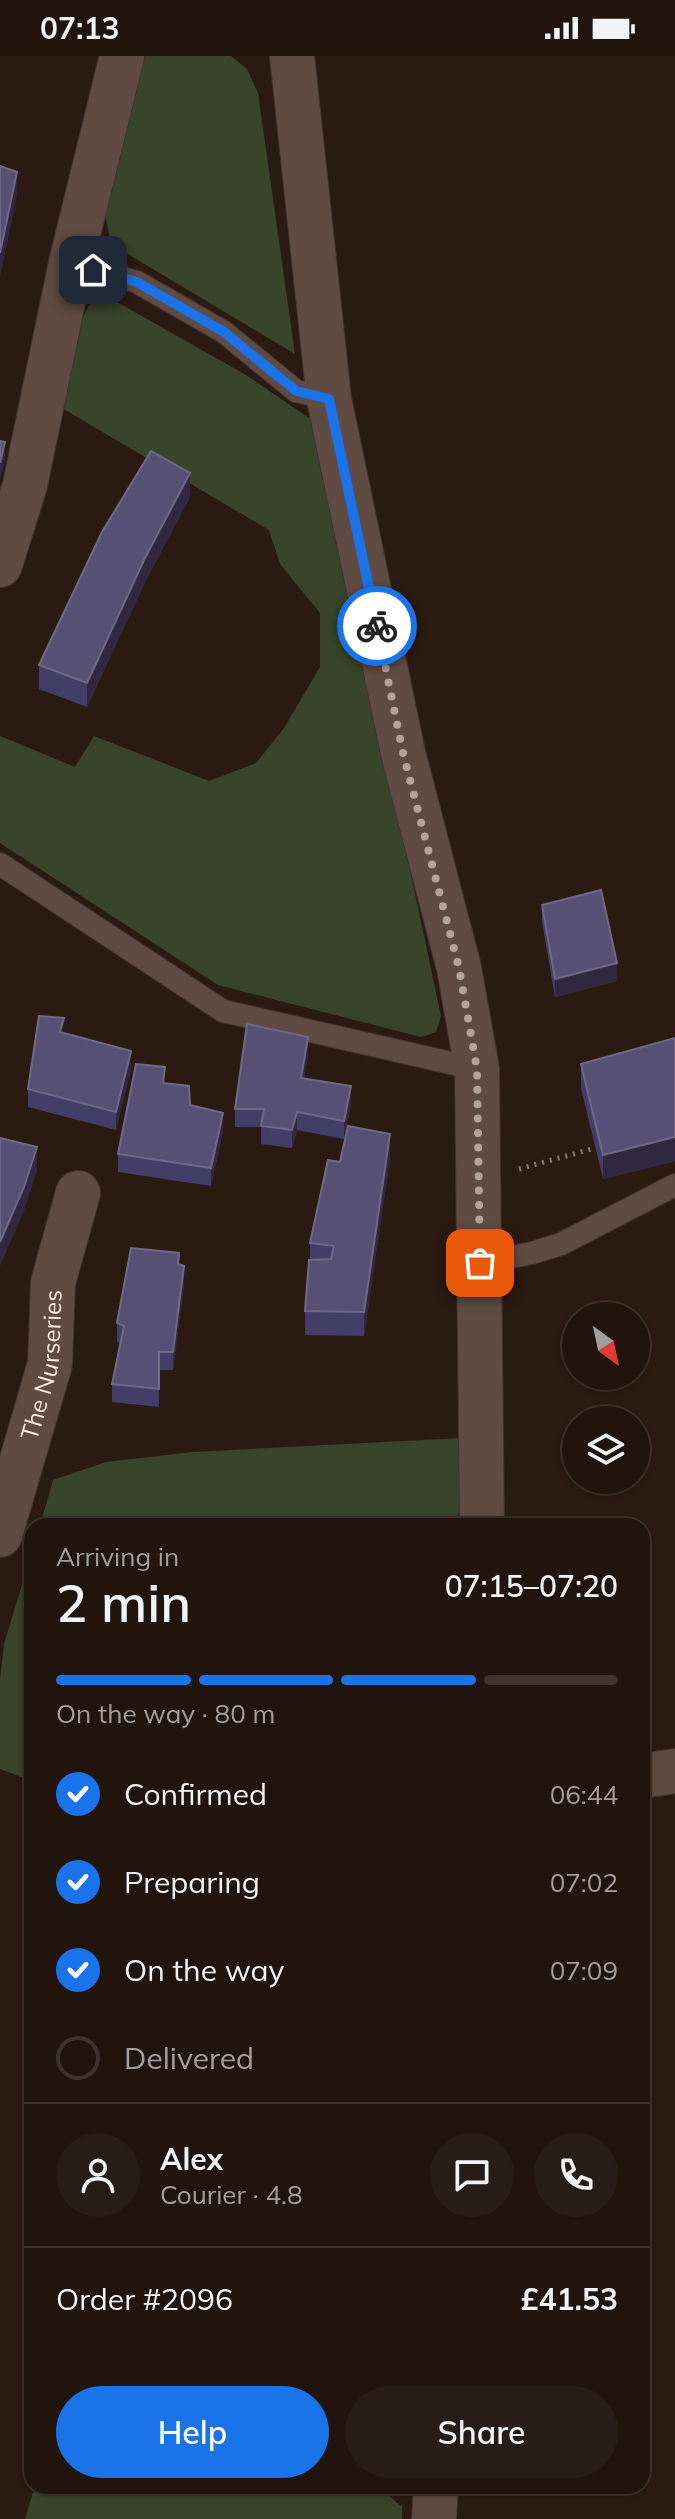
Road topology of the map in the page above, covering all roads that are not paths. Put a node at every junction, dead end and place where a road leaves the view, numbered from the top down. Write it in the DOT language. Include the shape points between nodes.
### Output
graph roads {
  1 [pos="122,56"];
  2 [pos="292,56"];
  3 [pos="71,263"];
  4 [pos="329,399"];
  5 [pos="0,565"];
  6 [pos="0,864"];
  7 [pos="477,1069"];
  8 [pos="675,1185"];
  9 [pos="78,1193"];
  10 [pos="480,1263"];
  11 [pos="482,1518"];
  12 [pos="0,1535"];
  13 [pos="675,1771"];
  14 [pos="650,1775"];
  15 [pos="436,2494"];
  16 [pos="434,2519"];
  1 -- 3 [label="street"];
  2 -- 4 [label="street"];
  3 -- 4 [label="lane" via="137,282 224,332 296,391"];
  3 -- 5 [label="street" via="25,485"];
  4 -- 7 [label="street" via="403,753 459,968"];
  6 -- 7 [label="lane" via="223,1011"];
  7 -- 10 [label="street"];
  8 -- 10 [label="lane" via="561,1244"];
  9 -- 12 [label="street, The Nurseries" via="53,1283 50,1364"];
  10 -- 11 [label="street"];
  13 -- 14 [label="street"];
  15 -- 16 [label="street"];
}
